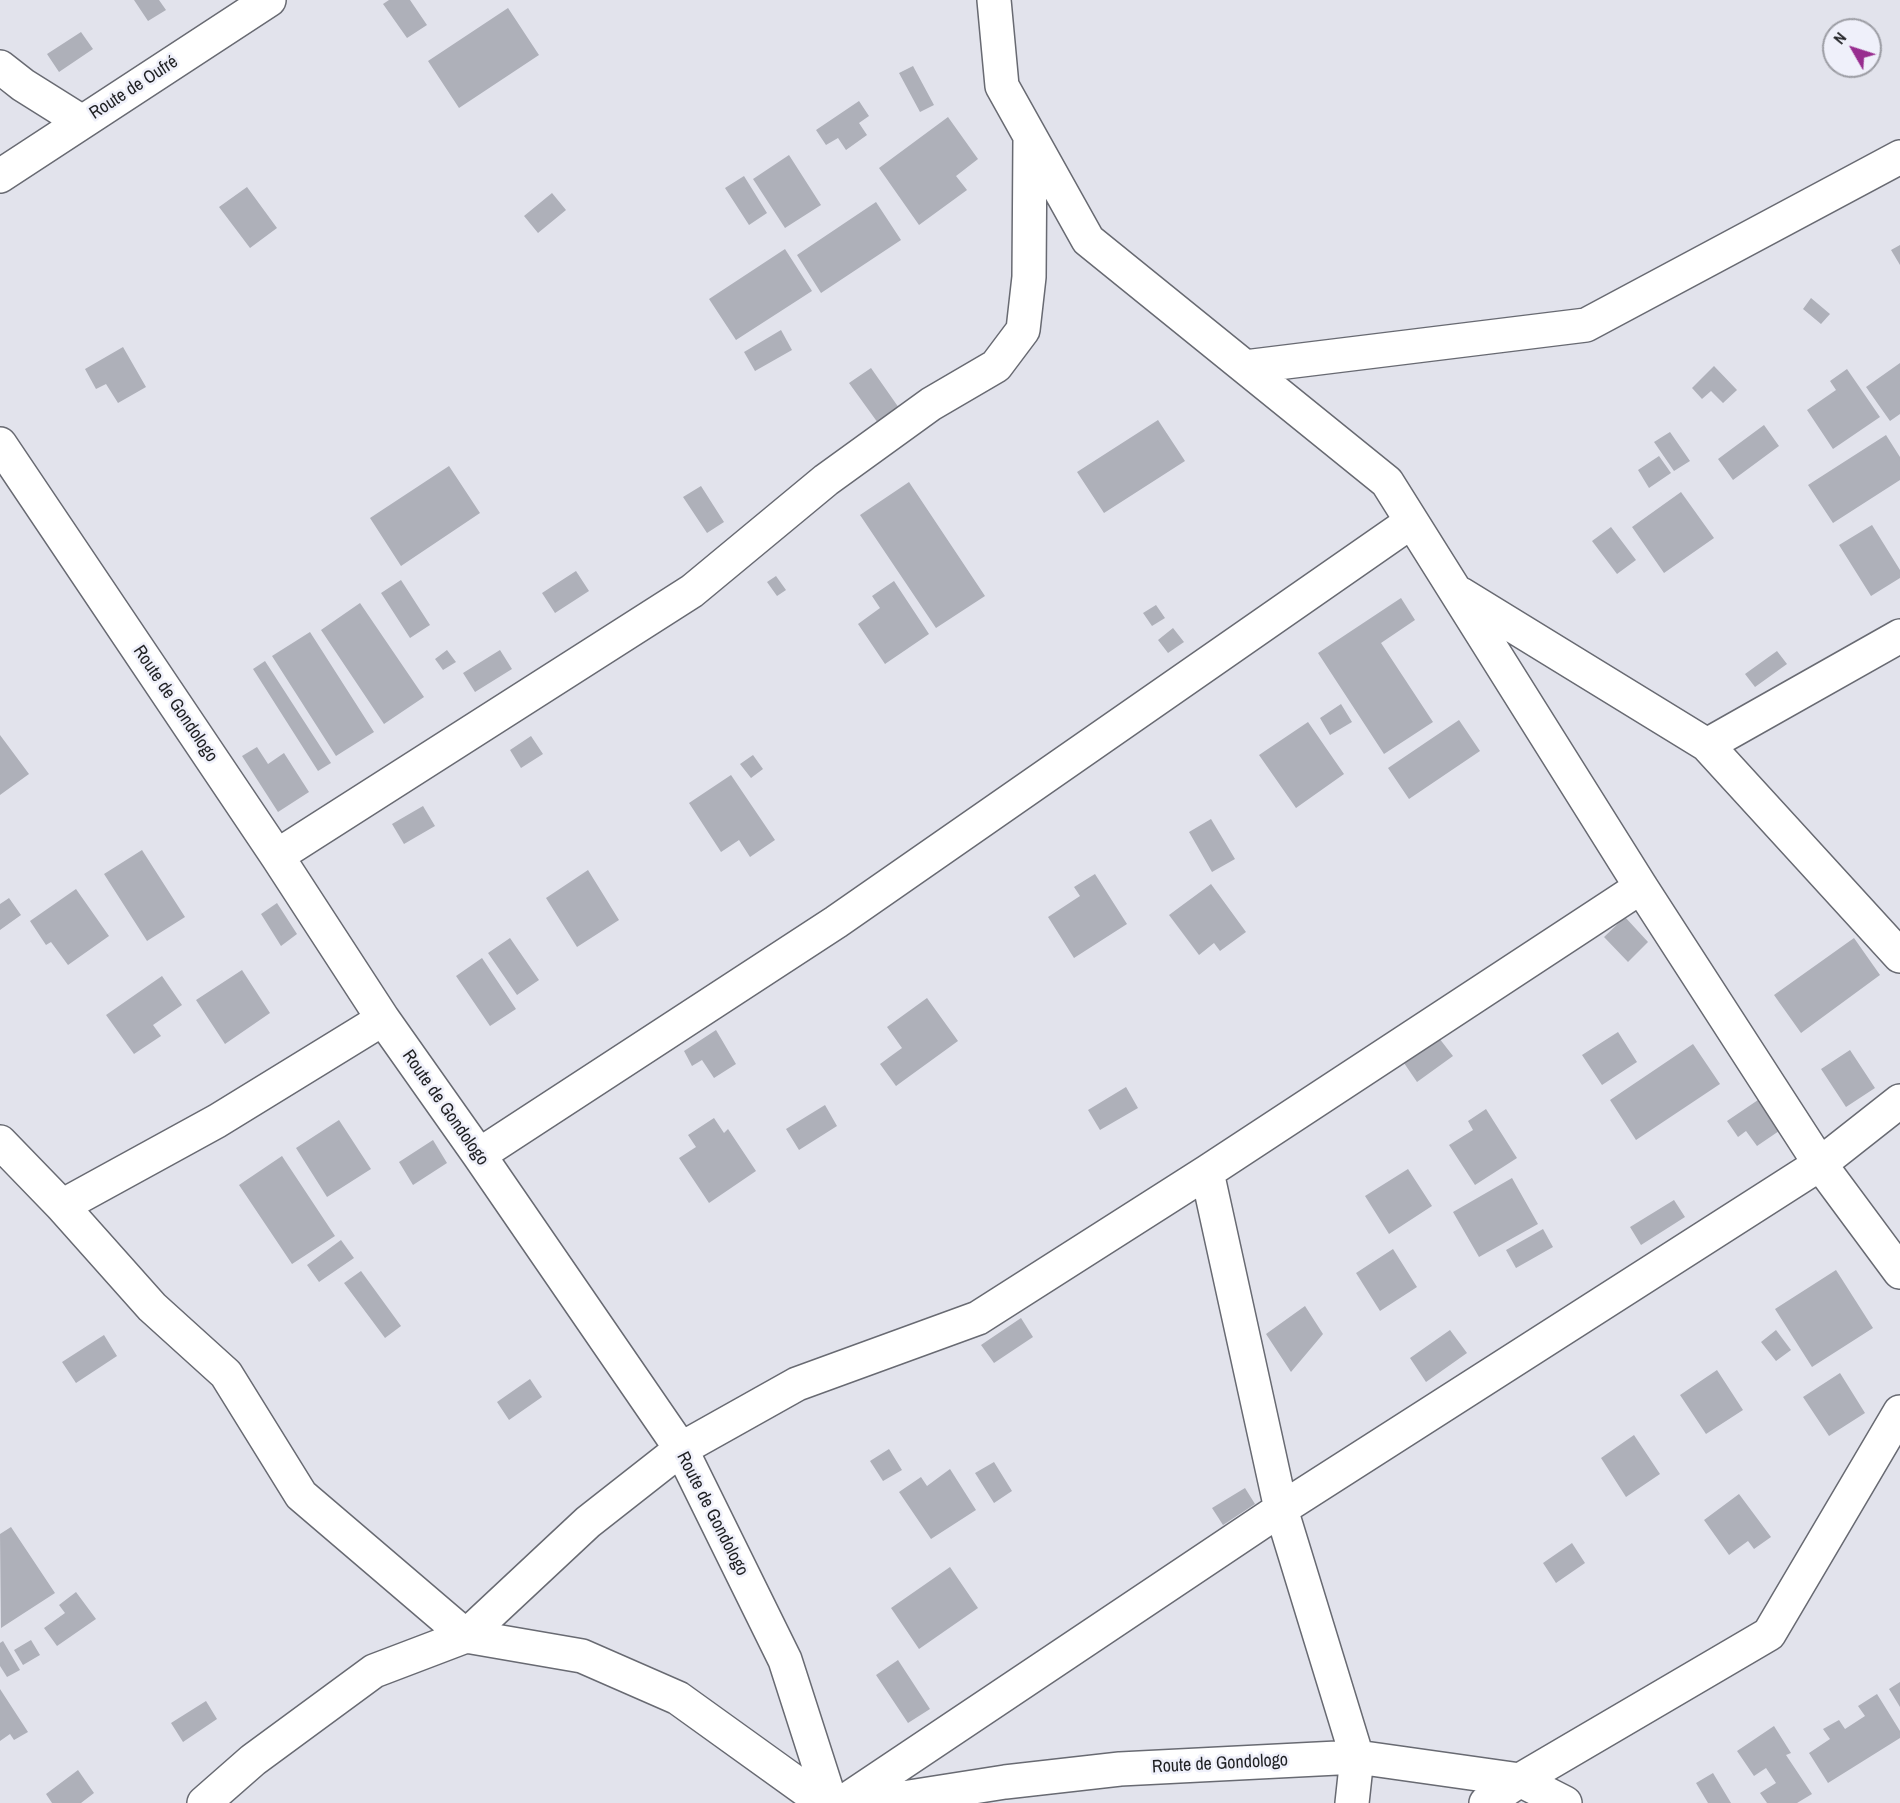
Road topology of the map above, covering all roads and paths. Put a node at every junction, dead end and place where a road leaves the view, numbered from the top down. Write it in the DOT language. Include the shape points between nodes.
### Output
graph roads {
  1 [pos="269,0"];
  2 [pos="994,0"];
  3 [pos="0,67"];
  4 [pos="82,122"];
  5 [pos="1030,138"];
  6 [pos="1900,158"];
  7 [pos="0,176"];
  8 [pos="1245,367"];
  9 [pos="0,444"];
  10 [pos="1411,522"];
  11 [pos="1454,590"];
  12 [pos="1900,636"];
  13 [pos="1707,745"];
  14 [pos="277,856"];
  15 [pos="1641,887"];
  16 [pos="1900,956"];
  17 [pos="383,1019"];
  18 [pos="1900,1101"];
  19 [pos="0,1142"];
  20 [pos="479,1155"];
  21 [pos="1820,1164"];
  22 [pos="1207,1172"];
  23 [pos="62,1206"];
  24 [pos="1900,1272"];
  25 [pos="1900,1413"];
  26 [pos="681,1449"];
  27 [pos="1281,1509"];
  28 [pos="466,1636"];
  29 [pos="1357,1757"];
  30 [pos="1520,1780"];
  31 [pos="204,1803"];
  32 [pos="824,1803"];
  33 [pos="831,1803"];
  34 [pos="842,1803"];
  35 [pos="871,1803"];
  36 [pos="1352,1803"];
  37 [pos="1486,1803"];
  38 [pos="1565,1803"];
  1 -- 4 [label="street, Route de Oufré"];
  2 -- 5 [label="street" via="1002,86"];
  3 -- 4 [label="street"];
  4 -- 7 [label="street, Route de Oufré"];
  5 -- 8 [label="street" via="1088,240"];
  5 -- 14 [label="street" via="1029,277 1023,330 996,366 931,404 826,480 692,591"];
  6 -- 8 [label="street" via="1586,325"];
  8 -- 10 [label="street" via="1387,482"];
  9 -- 14 [label="street, Route de Gondologo"];
  10 -- 11 [label="street"];
  10 -- 20 [label="street" via="836,922"];
  11 -- 13 [label="street"];
  11 -- 15 [label="street"];
  12 -- 13 [label="street"];
  13 -- 16 [label="street"];
  14 -- 17 [label="street, Route de Gondologo"];
  15 -- 21 [label="street"];
  15 -- 22 [label="street"];
  17 -- 20 [label="street, Route de Gondologo"];
  17 -- 23 [label="street" via="217,1120"];
  18 -- 21 [label="street"];
  19 -- 23 [label="street"];
  20 -- 26 [label="street, Route de Gondologo"];
  21 -- 24 [label="street"];
  21 -- 27 [label="street"];
  22 -- 26 [label="street" via="978,1318 797,1384"];
  22 -- 27 [label="street"];
  23 -- 28 [label="street" via="152,1307 226,1374 301,1495"];
  25 -- 30 [label="street" via="1769,1634"];
  26 -- 28 [label="street" via="588,1522"];
  26 -- 33 [label="street, Route de Gondologo" via="785,1660"];
  27 -- 29 [label="street"];
  27 -- 34 [label="street"];
  28 -- 31 [label="street" via="374,1671 253,1760"];
  28 -- 32 [label="street" via="582,1656 678,1698"];
  29 -- 30 [label="street, Route de Gondologo"];
  29 -- 35 [label="street, Route de Gondologo" via="1120,1769"];
  29 -- 36 [label="street"];
  30 -- 37 [label="street"];
  30 -- 38 [label="street, Route de Gondologo"];
}
